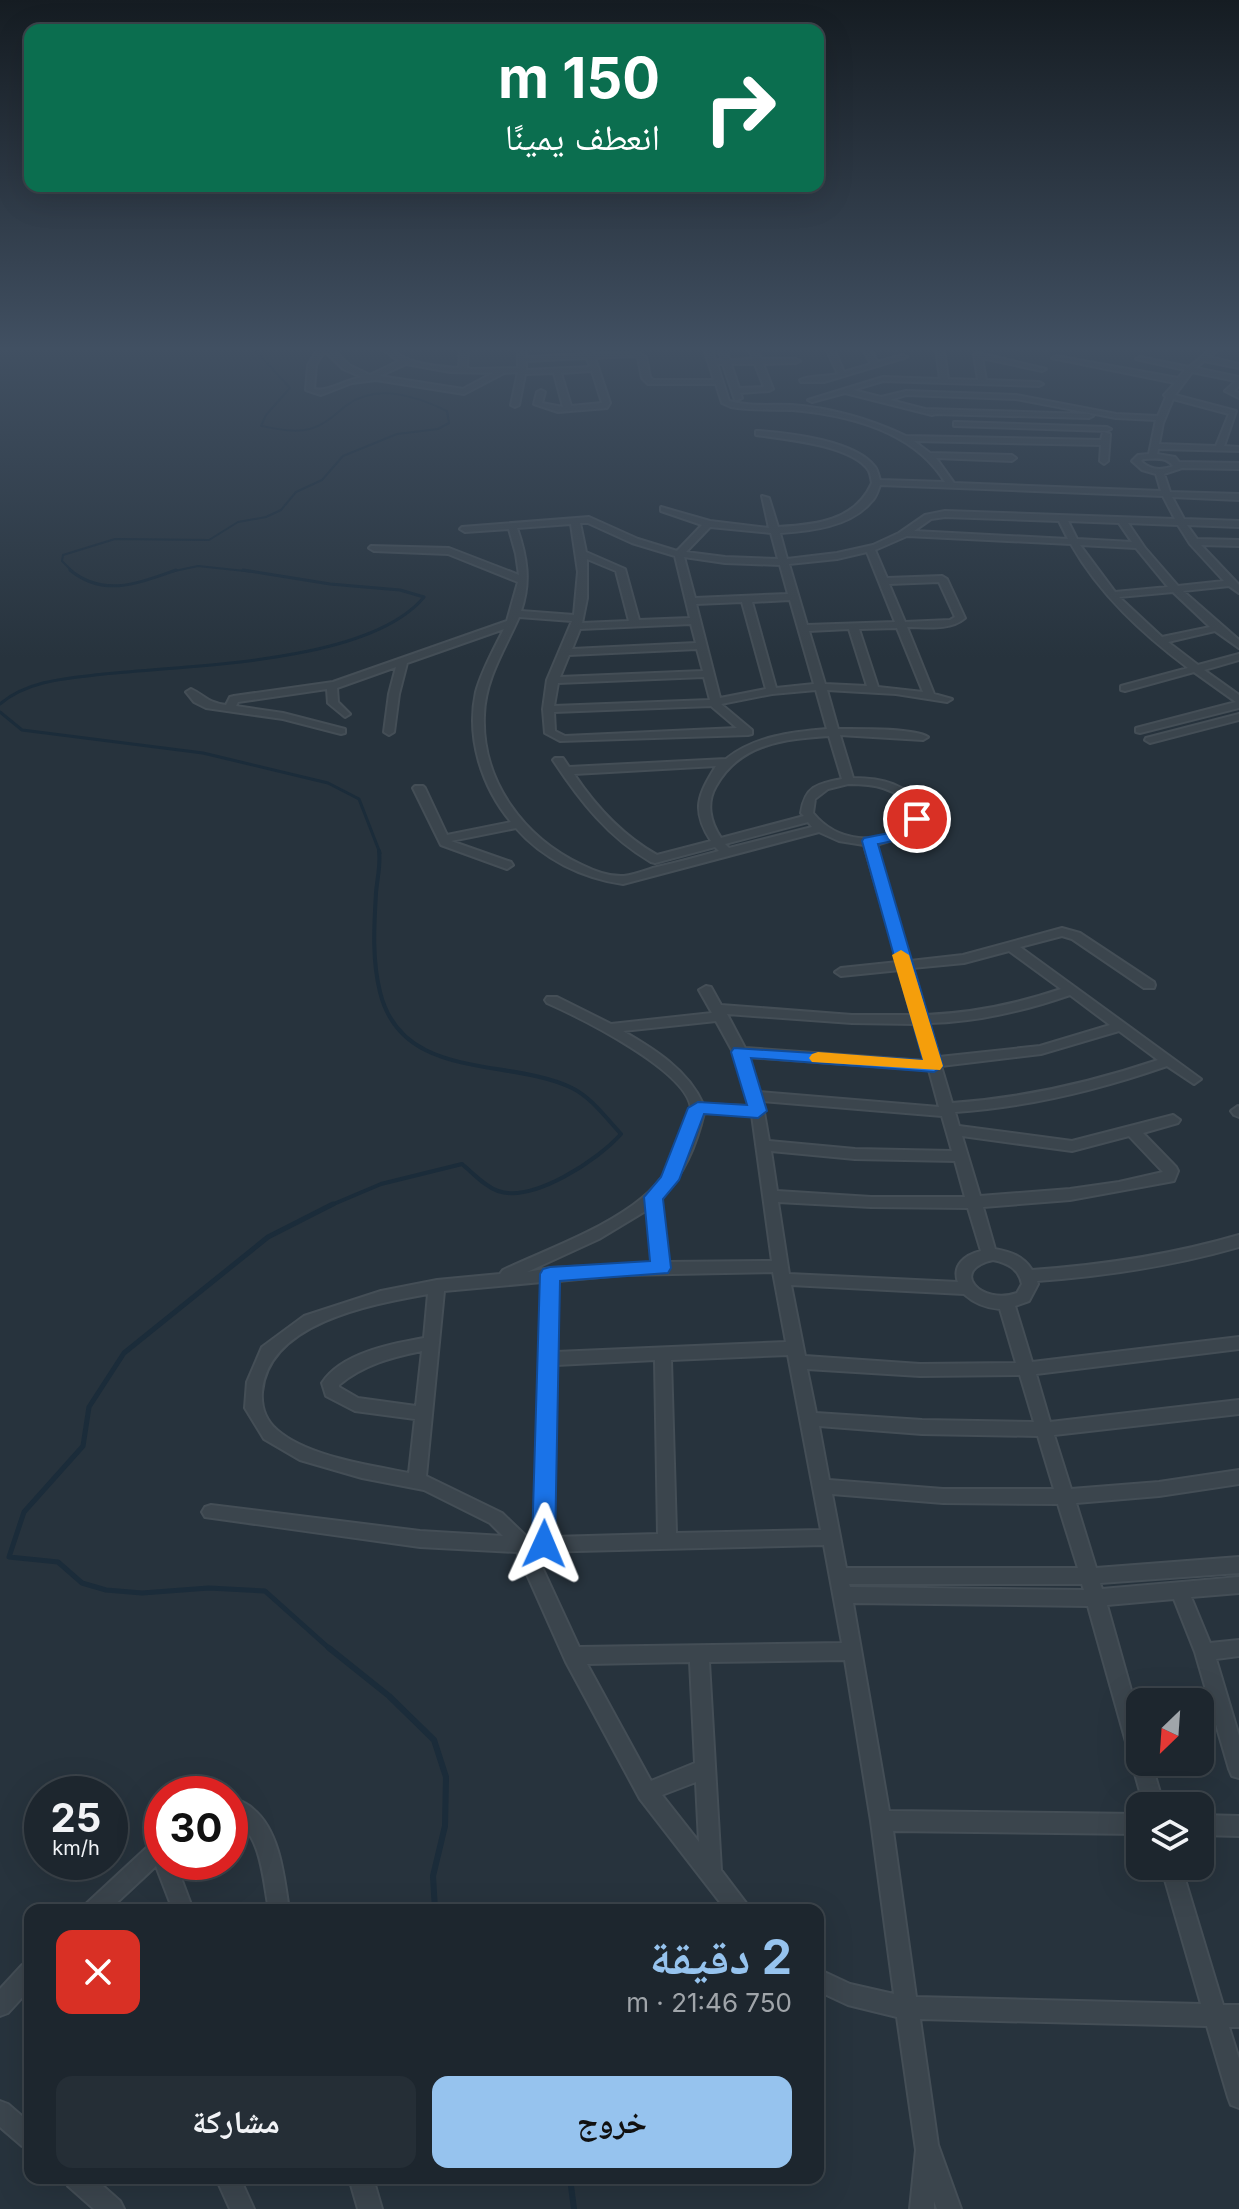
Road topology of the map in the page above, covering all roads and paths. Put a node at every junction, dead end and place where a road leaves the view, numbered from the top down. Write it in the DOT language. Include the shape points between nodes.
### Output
graph roads {
  1 [pos="845,452"];
  2 [pos="925,452"];
  3 [pos="1104,452"];
  4 [pos="1152,452"];
  5 [pos="1156,452"];
  6 [pos="930,455"];
  7 [pos="1012,458"];
  8 [pos="1104,461"];
  9 [pos="1178,465"];
  10 [pos="1239,466"];
  11 [pos="1159,472"];
  12 [pos="876,482"];
  13 [pos="951,485"];
  14 [pos="1165,494"];
  15 [pos="1239,497"];
  16 [pos="765,498"];
  17 [pos="664,509"];
  18 [pos="1062,518"];
  19 [pos="575,520"];
  20 [pos="1122,520"];
  21 [pos="1180,522"];
  22 [pos="707,524"];
  23 [pos="1239,524"];
  24 [pos="512,525"];
  25 [pos="465,529"];
  26 [pos="774,529"];
  27 [pos="905,533"];
  28 [pos="1072,542"];
  29 [pos="1193,542"];
  30 [pos="1239,543"];
  31 [pos="1136,545"];
  32 [pos="374,548"];
  33 [pos="870,549"];
  34 [pos="583,554"];
  35 [pos="679,554"];
  36 [pos="784,562"];
  37 [pos="523,580"];
  38 [pos="885,581"];
  39 [pos="1235,586"];
  40 [pos="1175,589"];
  41 [pos="1114,595"];
  42 [pos="794,597"];
  43 [pos="746,599"];
  44 [pos="692,601"];
  45 [pos="513,619"];
  46 [pos="697,621"];
  47 [pos="577,622"];
  48 [pos="635,623"];
  49 [pos="902,624"];
  50 [pos="853,626"];
  51 [pos="803,628"];
  52 [pos="1217,628"];
  53 [pos="1159,641"];
  54 [pos="1239,645"];
  55 [pos="703,646"];
  56 [pos="564,652"];
  57 [pos="1239,657"];
  58 [pos="402,662"];
  59 [pos="1195,669"];
  60 [pos="709,674"];
  61 [pos="552,680"];
  62 [pos="332,686"];
  63 [pos="820,687"];
  64 [pos="1125,688"];
  65 [pos="873,689"];
  66 [pos="772,691"];
  67 [pos="191,692"];
  68 [pos="930,696"];
  69 [pos="947,699"];
  70 [pos="715,702"];
  71 [pos="1239,703"];
  72 [pos="230,709"];
  73 [pos="548,709"];
  74 [pos="345,714"];
  75 [pos="1239,717"];
  76 [pos="1140,730"];
  77 [pos="341,731"];
  78 [pos="746,731"];
  79 [pos="833,731"];
  80 [pos="389,732"];
  81 [pos="923,737"];
  82 [pos="1150,740"];
  83 [pos="764,743"];
  84 [pos="727,762"];
  85 [pos="848,781"];
  86 [pos="419,788"];
  87 [pos="810,818"];
  88 [pos="518,824"];
  89 [pos="820,828"];
  90 [pos="443,839"];
  91 [pos="869,841"];
  92 [pos="723,848"];
  93 [pos="507,865"];
  94 [pos="1013,948"];
  95 [pos="904,967"];
  96 [pos="841,972"];
  97 [pos="1149,985"];
  98 [pos="706,990"];
  99 [pos="1072,990"];
  100 [pos="552,1000"];
  101 [pos="720,1012"];
  102 [pos="921,1021"];
  103 [pos="1120,1026"];
  104 [pos="609,1028"];
  105 [pos="740,1052"];
  106 [pos="1168,1061"];
  107 [pos="933,1064"];
  108 [pos="1194,1079"];
  109 [pos="756,1104"];
  110 [pos="698,1108"];
  111 [pos="947,1110"];
  112 [pos="1173,1120"];
  113 [pos="953,1130"];
  114 [pos="1133,1131"];
  115 [pos="763,1145"];
  116 [pos="961,1156"];
  117 [pos="770,1196"];
  118 [pos="653,1197"];
  119 [pos="974,1203"];
  120 [pos="1239,1241"];
  121 [pos="989,1254"];
  122 [pos="661,1268"];
  123 [pos="782,1272"];
  124 [pos="550,1274"];
  125 [pos="1029,1276"];
  126 [pos="501,1278"];
  127 [pos="437,1286"];
  128 [pos="967,1288"];
  129 [pos="1006,1304"];
  130 [pos="431,1343"];
  131 [pos="1239,1343"];
  132 [pos="663,1354"];
  133 [pos="796,1355"];
  134 [pos="548,1359"];
  135 [pos="1026,1369"];
  136 [pos="1239,1407"];
  137 [pos="424,1414"];
  138 [pos="810,1419"];
  139 [pos="1045,1429"];
  140 [pos="1239,1477"];
  141 [pos="417,1481"];
  142 [pos="821,1486"];
  143 [pos="1065,1495"];
  144 [pos="211,1512"];
  145 [pos="830,1537"];
  146 [pos="667,1541"];
  147 [pos="544,1544"];
  148 [pos="523,1545"];
  149 [pos="1239,1565"];
  150 [pos="1089,1575"];
  151 [pos="839,1585"];
  152 [pos="1239,1585"];
  153 [pos="1180,1592"];
  154 [pos="1096,1598"];
  155 [pos="1239,1648"];
  156 [pos="853,1651"];
  157 [pos="1204,1652"];
  158 [pos="699,1653"];
  159 [pos="573,1656"];
  160 [pos="1126,1705"];
  161 [pos="1235,1746"];
  162 [pos="706,1768"];
  163 [pos="1239,1769"];
  164 [pos="647,1792"];
  165 [pos="248,1818"];
  166 [pos="881,1821"];
  167 [pos="1126,1824"];
  168 [pos="1214,1825"];
  169 [pos="1239,1826"];
  170 [pos="144,1868"];
  171 [pos="711,1875"];
  172 [pos="172,1880"];
  173 [pos="1176,1880"];
  174 [pos="101,1904"];
  175 [pos="181,1904"];
  176 [pos="278,1904"];
  177 [pos="734,1904"];
  178 [pos="24,1979"];
  179 [pos="824,1983"];
  180 [pos="0,2005"];
  181 [pos="906,2008"];
  182 [pos="1228,2016"];
  183 [pos="1239,2097"];
  184 [pos="0,2112"];
  185 [pos="24,2133"];
  186 [pos="926,2145"];
  187 [pos="83,2184"];
  188 [pos="231,2184"];
  189 [pos="363,2184"];
  190 [pos="112,2209"];
  191 [pos="242,2209"];
  192 [pos="370,2209"];
  193 [pos="922,2209"];
  194 [pos="949,2209"];
  1 -- 12 [label="street" via="865,464"];
  2 -- 6 [label="street"];
  3 -- 8 [label="street"];
  4 -- 11 [label="street" via="1137,464"];
  5 -- 9 [label="street"];
  6 -- 7 [label="street"];
  6 -- 13 [label="street"];
  9 -- 10 [label="street"];
  9 -- 11 [label="street"];
  11 -- 14 [label="street"];
  12 -- 13 [label="street"];
  12 -- 26 [label="street" via="869,499 846,515"];
  13 -- 14 [label="street"];
  14 -- 15 [label="street"];
  14 -- 21 [label="street"];
  16 -- 26 [label="street"];
  17 -- 22 [label="street"];
  18 -- 20 [label="street"];
  18 -- 27 [label="street" via="945,514 928,517"];
  18 -- 28 [label="street"];
  19 -- 24 [label="street"];
  19 -- 34 [label="street"];
  19 -- 35 [label="street" via="597,521 635,541"];
  20 -- 21 [label="street"];
  20 -- 31 [label="street"];
  21 -- 23 [label="street"];
  21 -- 29 [label="street"];
  22 -- 26 [label="street"];
  22 -- 35 [label="street"];
  24 -- 25 [label="street"];
  24 -- 37 [label="street"];
  26 -- 36 [label="street"];
  27 -- 28 [label="street"];
  27 -- 33 [label="street"];
  28 -- 31 [label="street"];
  28 -- 41 [label="street"];
  29 -- 30 [label="street"];
  29 -- 39 [label="street"];
  31 -- 40 [label="street"];
  32 -- 37 [label="street" via="449,551"];
  33 -- 36 [label="street"];
  33 -- 38 [label="street"];
  34 -- 47 [label="street"];
  34 -- 48 [label="street" via="622,571"];
  35 -- 36 [label="street"];
  35 -- 44 [label="street"];
  36 -- 42 [label="street"];
  37 -- 45 [label="street"];
  38 -- 49 [label="street"];
  38 -- 49 [label="street" via="943,580 960,618 952,623"];
  39 -- 40 [label="street"];
  40 -- 41 [label="street"];
  40 -- 52 [label="street"];
  41 -- 53 [label="street"];
  42 -- 43 [label="street"];
  42 -- 51 [label="street"];
  43 -- 44 [label="street"];
  43 -- 66 [label="street"];
  44 -- 46 [label="street"];
  45 -- 47 [label="street"];
  45 -- 58 [label="street"];
  45 -- 88 [label="street" via="485,680 478,724 492,785"];
  46 -- 48 [label="street"];
  46 -- 55 [label="street"];
  47 -- 48 [label="street"];
  47 -- 56 [label="street"];
  49 -- 50 [label="street"];
  49 -- 68 [label="street"];
  50 -- 51 [label="street"];
  50 -- 65 [label="street"];
  51 -- 63 [label="street"];
  52 -- 53 [label="street"];
  52 -- 54 [label="street"];
  53 -- 59 [label="street"];
  55 -- 56 [label="street"];
  55 -- 60 [label="street"];
  56 -- 61 [label="street"];
  57 -- 59 [label="street"];
  58 -- 62 [label="street"];
  58 -- 80 [label="street"];
  59 -- 64 [label="street"];
  59 -- 71 [label="street"];
  60 -- 61 [label="street"];
  60 -- 70 [label="street"];
  61 -- 73 [label="street"];
  62 -- 72 [label="street" via="236,698"];
  62 -- 74 [label="street" via="333,703"];
  63 -- 65 [label="street"];
  63 -- 66 [label="street"];
  63 -- 79 [label="street"];
  65 -- 68 [label="street"];
  66 -- 70 [label="street"];
  67 -- 72 [label="street" via="201,702"];
  68 -- 69 [label="street"];
  70 -- 73 [label="street"];
  70 -- 78 [label="street"];
  71 -- 76 [label="street"];
  72 -- 77 [label="street"];
  73 -- 78 [label="street" via="550,733 560,738"];
  75 -- 82 [label="street"];
  78 -- 83 [label="street"];
  79 -- 81 [label="street"];
  79 -- 83 [label="street"];
  79 -- 85 [label="street"];
  83 -- 84 [label="street"];
  84 -- 92 [label="street" via="712,781 704,805 705,821"];
  84 -- 92 [label="street" via="563,766 598,814 653,859"];
  85 -- 87 [label="street" via="812,794 806,808"];
  85 -- 91 [label="street" via="893,787 918,809 915,824 905,833"];
  86 -- 90 [label="street"];
  87 -- 89 [label="street"];
  87 -- 92 [label="street"];
  88 -- 90 [label="street"];
  88 -- 92 [label="street" via="553,855 619,880"];
  89 -- 91 [label="street"];
  89 -- 92 [label="street"];
  90 -- 93 [label="street"];
  91 -- 95 [label="street"];
  94 -- 95 [label="street"];
  94 -- 97 [label="street" via="1067,932"];
  94 -- 99 [label="street"];
  95 -- 96 [label="street"];
  95 -- 102 [label="street"];
  98 -- 101 [label="street"];
  99 -- 102 [label="street" via="1000,1012"];
  99 -- 103 [label="street"];
  100 -- 104 [label="street"];
  101 -- 102 [label="street"];
  101 -- 104 [label="street"];
  101 -- 105 [label="street"];
  102 -- 107 [label="street"];
  103 -- 106 [label="street"];
  103 -- 107 [label="street" via="1041,1050"];
  104 -- 110 [label="street" via="684,1083"];
  105 -- 107 [label="street"];
  105 -- 109 [label="street"];
  106 -- 108 [label="street"];
  106 -- 111 [label="street" via="1065,1095"];
  107 -- 111 [label="street"];
  109 -- 110 [label="street"];
  109 -- 111 [label="street"];
  109 -- 115 [label="street"];
  110 -- 118 [label="street" via="669,1180"];
  111 -- 113 [label="street"];
  112 -- 114 [label="street"];
  113 -- 114 [label="street" via="1072,1146"];
  113 -- 116 [label="street"];
  114 -- 119 [label="street" via="1171,1175 1079,1194"];
  115 -- 116 [label="street"];
  115 -- 117 [label="street"];
  116 -- 119 [label="street"];
  117 -- 119 [label="street"];
  117 -- 123 [label="street"];
  118 -- 122 [label="street"];
  118 -- 126 [label="street" via="635,1213"];
  119 -- 121 [label="street"];
  120 -- 125 [label="street" via="1182,1258"];
  121 -- 125 [label="street" via="1011,1259"];
  121 -- 128 [label="street" via="966,1264 962,1272"];
  122 -- 123 [label="street"];
  122 -- 124 [label="street"];
  123 -- 128 [label="street"];
  123 -- 133 [label="street"];
  124 -- 126 [label="street"];
  124 -- 134 [label="street"];
  125 -- 129 [label="street" via="1023,1297"];
  126 -- 127 [label="street"];
  127 -- 130 [label="street"];
  127 -- 141 [label="street" via="310,1320 268,1351 255,1382 253,1408 270,1434 306,1455"];
  128 -- 129 [label="street" via="984,1301"];
  129 -- 135 [label="street"];
  130 -- 137 [label="street"];
  130 -- 137 [label="street" via="370,1359 342,1371 330,1383 332,1391 355,1404"];
  131 -- 135 [label="street"];
  132 -- 133 [label="street"];
  132 -- 134 [label="street"];
  132 -- 146 [label="street"];
  133 -- 135 [label="street" via="920,1370"];
  133 -- 138 [label="street"];
  134 -- 147 [label="street"];
  135 -- 139 [label="street"];
  136 -- 139 [label="street"];
  137 -- 141 [label="street"];
  138 -- 139 [label="street"];
  138 -- 142 [label="street"];
  139 -- 143 [label="street"];
  140 -- 143 [label="street" via="1147,1491"];
  141 -- 148 [label="street" via="496,1518"];
  142 -- 143 [label="street"];
  142 -- 145 [label="street"];
  143 -- 150 [label="street"];
  144 -- 148 [label="street" via="445,1542"];
  145 -- 146 [label="street"];
  145 -- 151 [label="street"];
  146 -- 147 [label="street"];
  147 -- 148 [label="street"];
  148 -- 159 [label="street"];
  149 -- 150 [label="street"];
  150 -- 151 [label="street"];
  150 -- 154 [label="street"];
  151 -- 154 [label="street"];
  151 -- 156 [label="street"];
  152 -- 153 [label="street"];
  153 -- 154 [label="street"];
  153 -- 157 [label="street"];
  154 -- 160 [label="street"];
  155 -- 157 [label="street"];
  156 -- 158 [label="street"];
  156 -- 166 [label="street"];
  157 -- 161 [label="street"];
  158 -- 159 [label="street"];
  158 -- 162 [label="street"];
  159 -- 164 [label="street"];
  161 -- 163 [label="street"];
  162 -- 164 [label="street"];
  162 -- 171 [label="street"];
  164 -- 171 [label="street"];
  165 -- 176 [label="street" via="272,1871"];
  166 -- 167 [label="street"];
  166 -- 181 [label="street"];
  168 -- 169 [label="street"];
  170 -- 174 [label="street"];
  171 -- 177 [label="street"];
  172 -- 175 [label="street"];
  173 -- 182 [label="street"];
  178 -- 180 [label="street"];
  179 -- 181 [label="street"];
  181 -- 182 [label="street"];
  181 -- 186 [label="street"];
  182 -- 183 [label="street"];
  184 -- 185 [label="street"];
  186 -- 193 [label="street"];
  186 -- 194 [label="street"];
  187 -- 190 [label="street"];
  188 -- 191 [label="street"];
  189 -- 192 [label="street"];
}
